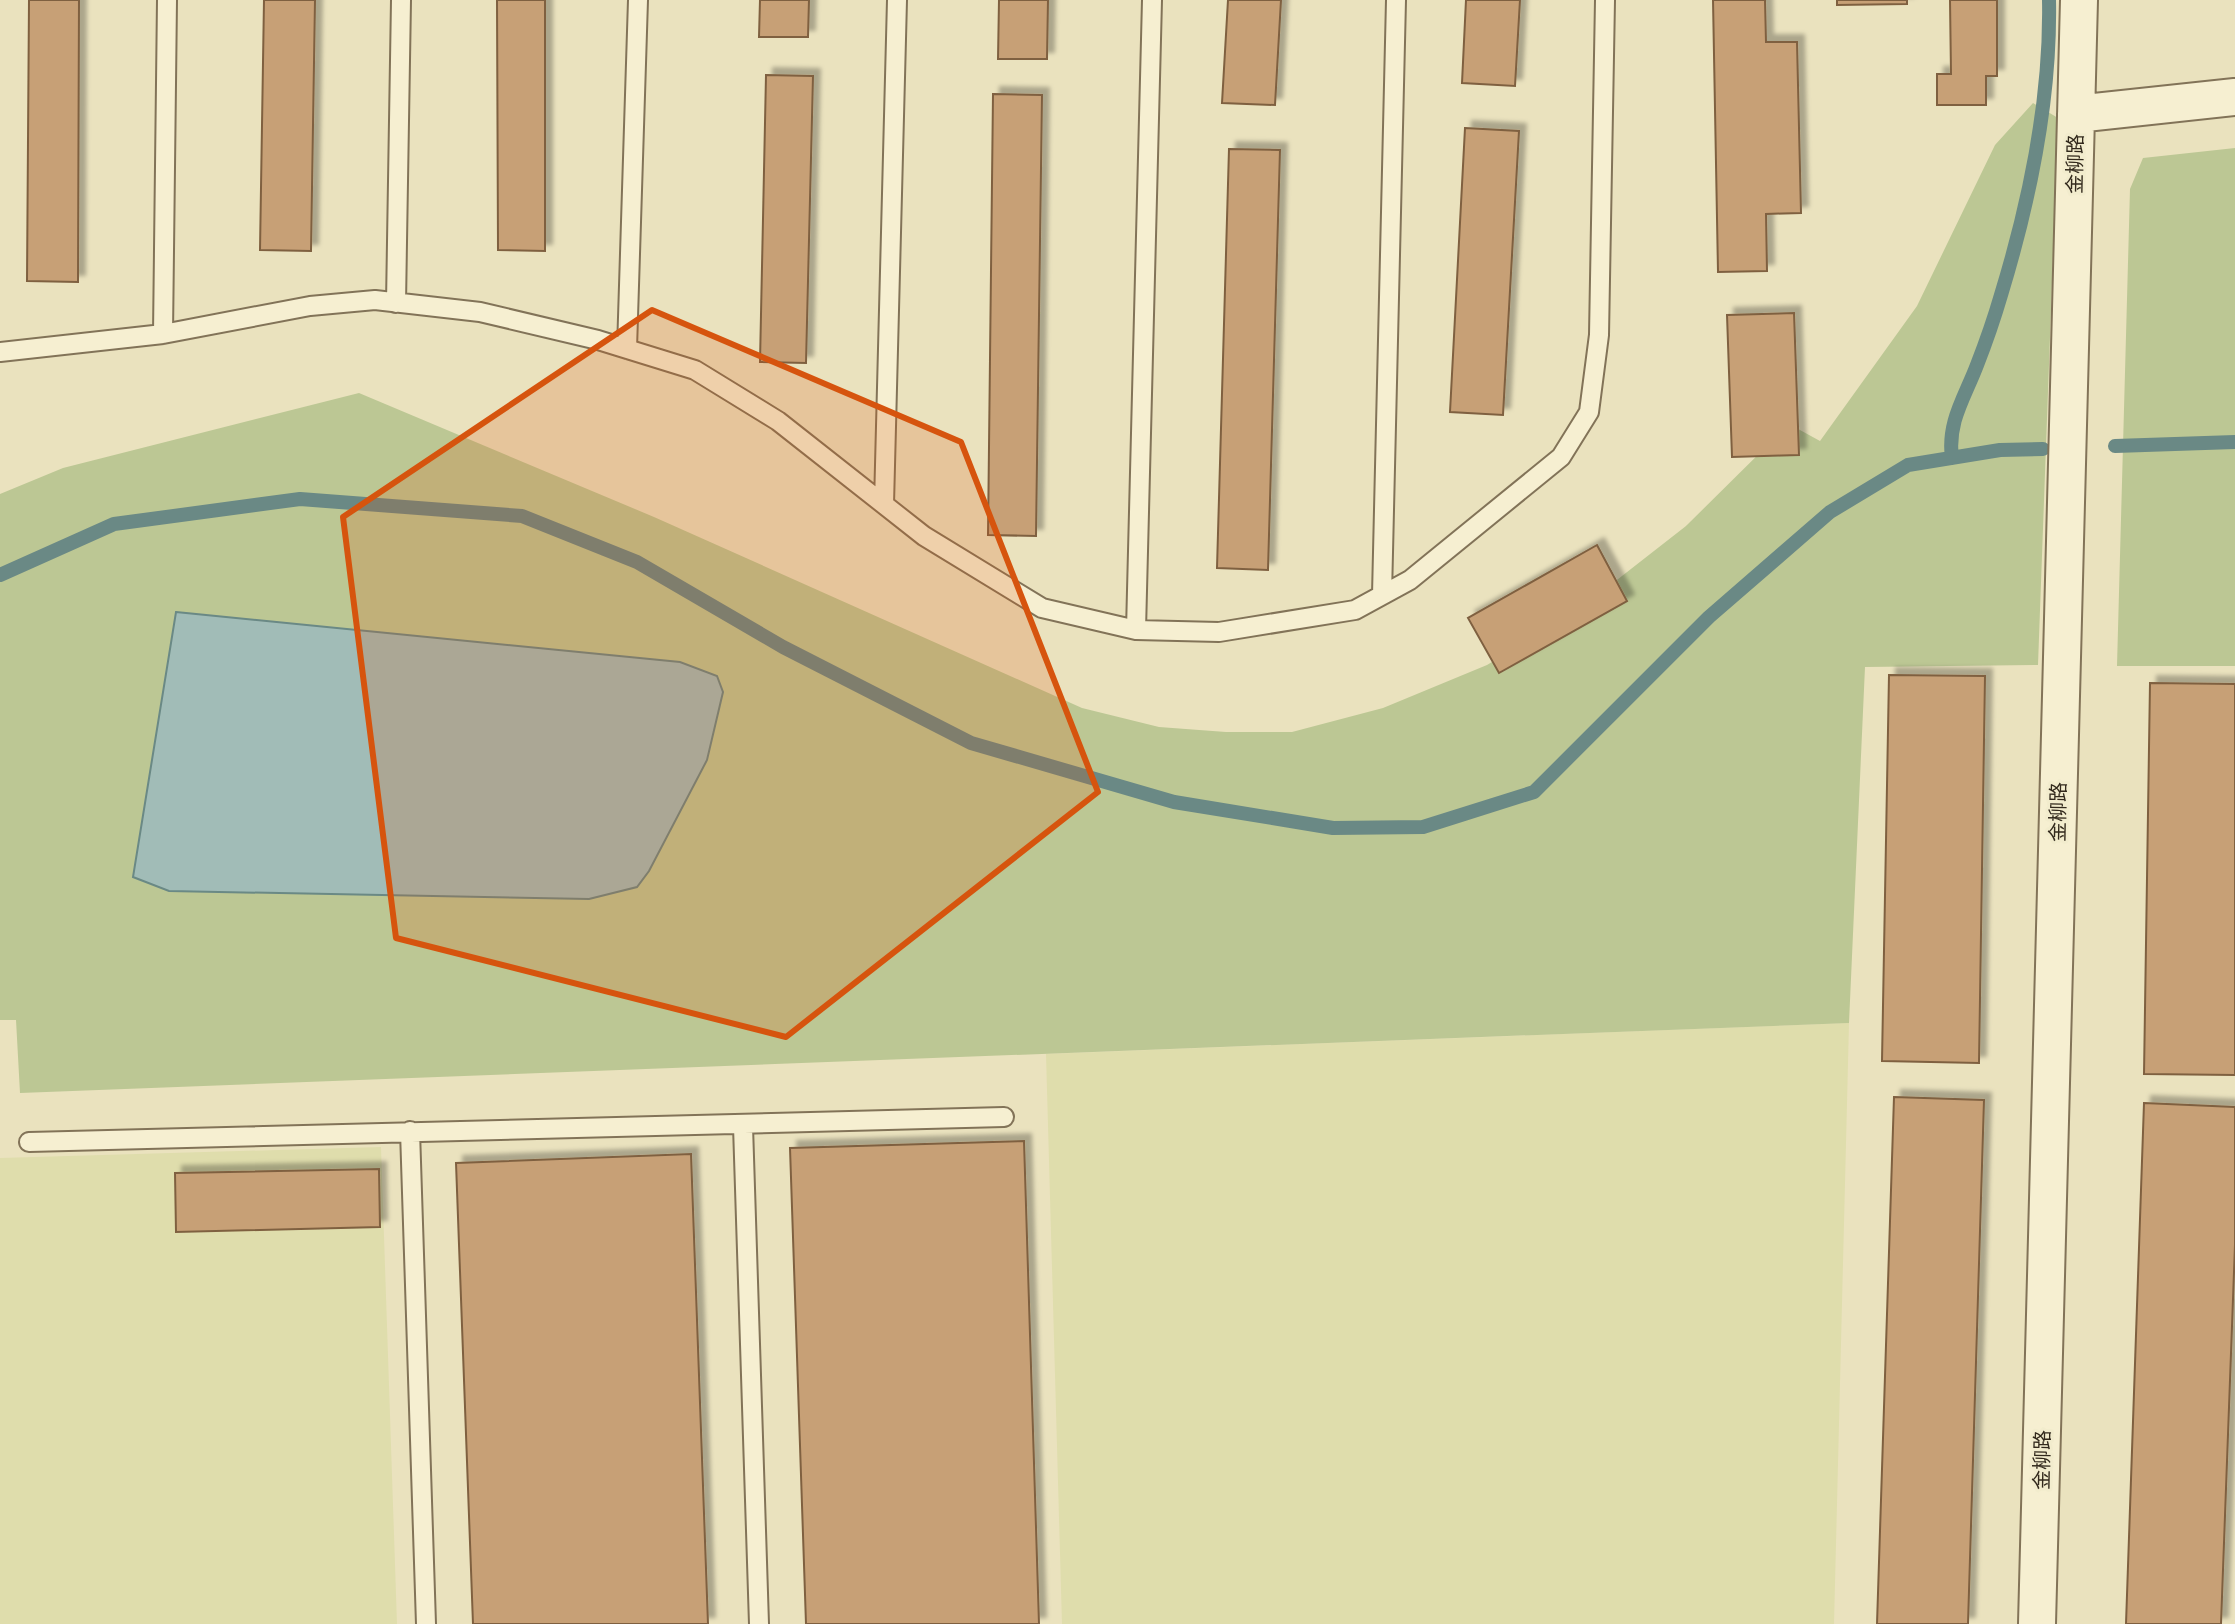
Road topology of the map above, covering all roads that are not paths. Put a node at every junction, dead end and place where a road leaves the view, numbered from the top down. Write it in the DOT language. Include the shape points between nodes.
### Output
graph roads {
  1 [pos="167,0"];
  2 [pos="401,0"];
  3 [pos="638,0"];
  4 [pos="897,0"];
  5 [pos="1152,0"];
  6 [pos="1396,0"];
  7 [pos="1605,0"];
  8 [pos="2079,0"];
  9 [pos="2235,97"];
  10 [pos="2076,114"];
  11 [pos="396,303"];
  12 [pos="163,334"];
  13 [pos="627,349"];
  14 [pos="0,352"];
  15 [pos="884,504"];
  16 [pos="1382,595"];
  17 [pos="1136,630"];
  18 [pos="1004,1117"];
  19 [pos="743,1126"];
  20 [pos="410,1131"];
  21 [pos="29,1142"];
  22 [pos="426,1624"];
  23 [pos="759,1624"];
  24 [pos="2037,1624"];
  1 -- 12 [label="lane"];
  2 -- 11 [label="lane"];
  3 -- 13 [label="lane"];
  4 -- 15 [label="lane"];
  5 -- 17 [label="lane"];
  6 -- 16 [label="lane"];
  7 -- 16 [label="lane" via="1599,335 1589,412 1561,457 1410,580"];
  8 -- 10 [label="street, 金柳路"];
  9 -- 10 [label="street"];
  10 -- 24 [label="street, 金柳路"];
  11 -- 12 [label="lane" via="310,306"];
  11 -- 13 [label="lane" via="480,312"];
  12 -- 14 [label="lane"];
  13 -- 15 [label="lane" via="695,370 778,421"];
  15 -- 17 [label="lane" via="924,536 1042,608"];
  16 -- 17 [label="lane" via="1355,610 1219,632"];
  18 -- 19 [label="lane"];
  19 -- 20 [label="lane"];
  19 -- 23 [label="lane"];
  20 -- 21 [label="lane"];
  20 -- 22 [label="lane"];
}
